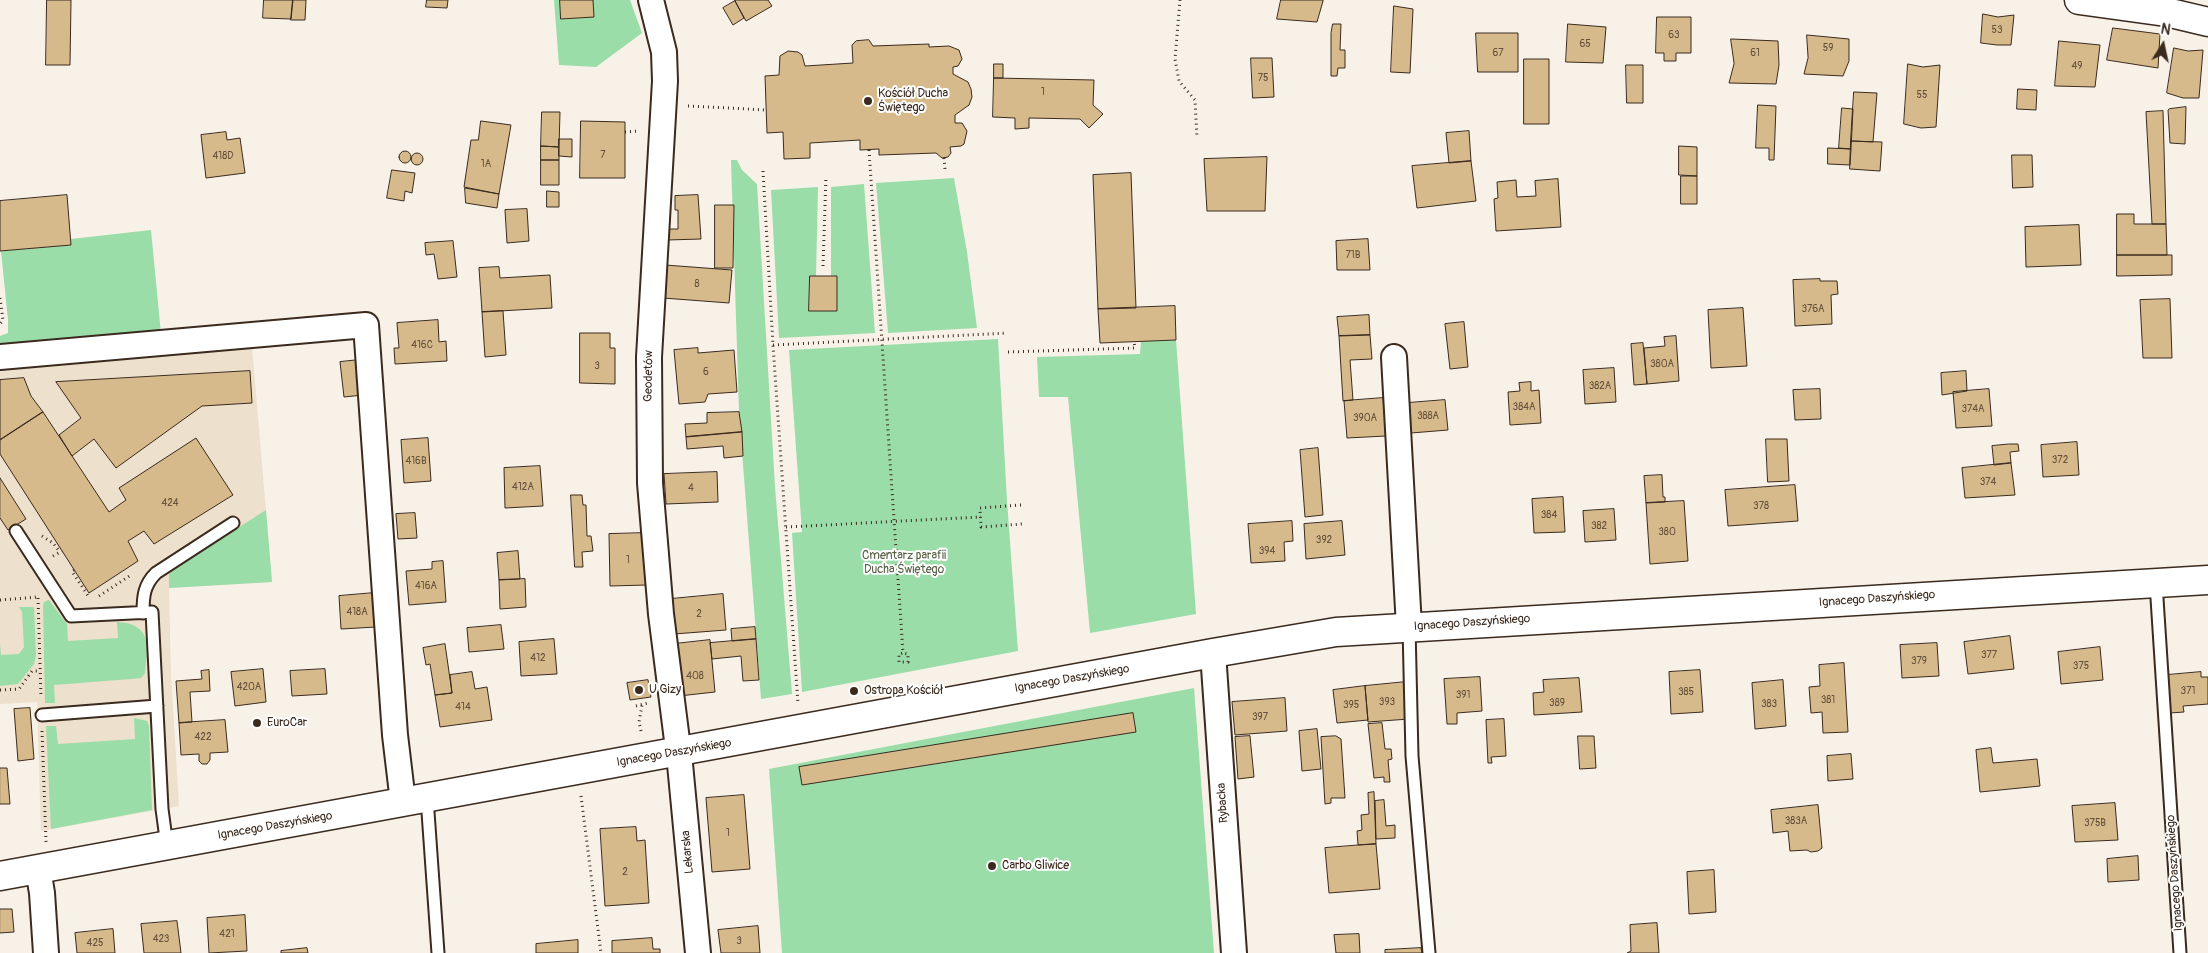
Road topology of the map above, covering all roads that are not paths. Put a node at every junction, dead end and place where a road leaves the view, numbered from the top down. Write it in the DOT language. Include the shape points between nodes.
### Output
graph roads {
  1 [pos="651,0"];
  2 [pos="2079,0"];
  3 [pos="2208,22"];
  4 [pos="0,357"];
  5 [pos="1394,357"];
  6 [pos="233,522"];
  7 [pos="16,531"];
  8 [pos="2208,580"];
  9 [pos="2156,583"];
  10 [pos="144,613"];
  11 [pos="1408,627"];
  12 [pos="1213,652"];
  13 [pos="156,706"];
  14 [pos="42,715"];
  15 [pos="678,752"];
  16 [pos="415,800"];
  17 [pos="166,846"];
  18 [pos="38,869"];
  19 [pos="0,876"];
  20 [pos="46,953"];
  21 [pos="438,953"];
  22 [pos="698,953"];
  23 [pos="1234,953"];
  24 [pos="1429,953"];
  25 [pos="2180,953"];
  1 -- 15 [label="street, Geodetów" via="664,52 665,81 649,357 650,483 661,614"];
  2 -- 3 [label="main road" via="2166,12"];
  4 -- 16 [label="street" via="366,326 395,725"];
  5 -- 11 [label="street"];
  6 -- 10 [label="lane" via="149,580 143,594"];
  7 -- 10 [label="lane" via="72,616"];
  8 -- 9 [label="main road, Ignacego Daszyńskiego"];
  9 -- 11 [label="main road, Ignacego Daszyńskiego"];
  9 -- 25 [label="lane, Ignacego Daszyńskiego"];
  10 -- 13 [label="lane" via="152,612"];
  11 -- 12 [label="main road, Ignacego Daszyńskiego" via="1336,632"];
  11 -- 24 [label="lane" via="1412,756"];
  12 -- 15 [label="main road, Ignacego Daszyńskiego"];
  12 -- 23 [label="street, Rybacka"];
  13 -- 14 [label="lane"];
  13 -- 17 [label="lane"];
  15 -- 16 [label="main road, Ignacego Daszyńskiego"];
  15 -- 22 [label="street, Lekarska"];
  16 -- 17 [label="main road, Ignacego Daszyńskiego"];
  16 -- 21 [label="lane"];
  17 -- 18 [label="main road, Ignacego Daszyńskiego"];
  18 -- 19 [label="main road, Ignacego Daszyńskiego"];
  18 -- 20 [label="street"];
}
